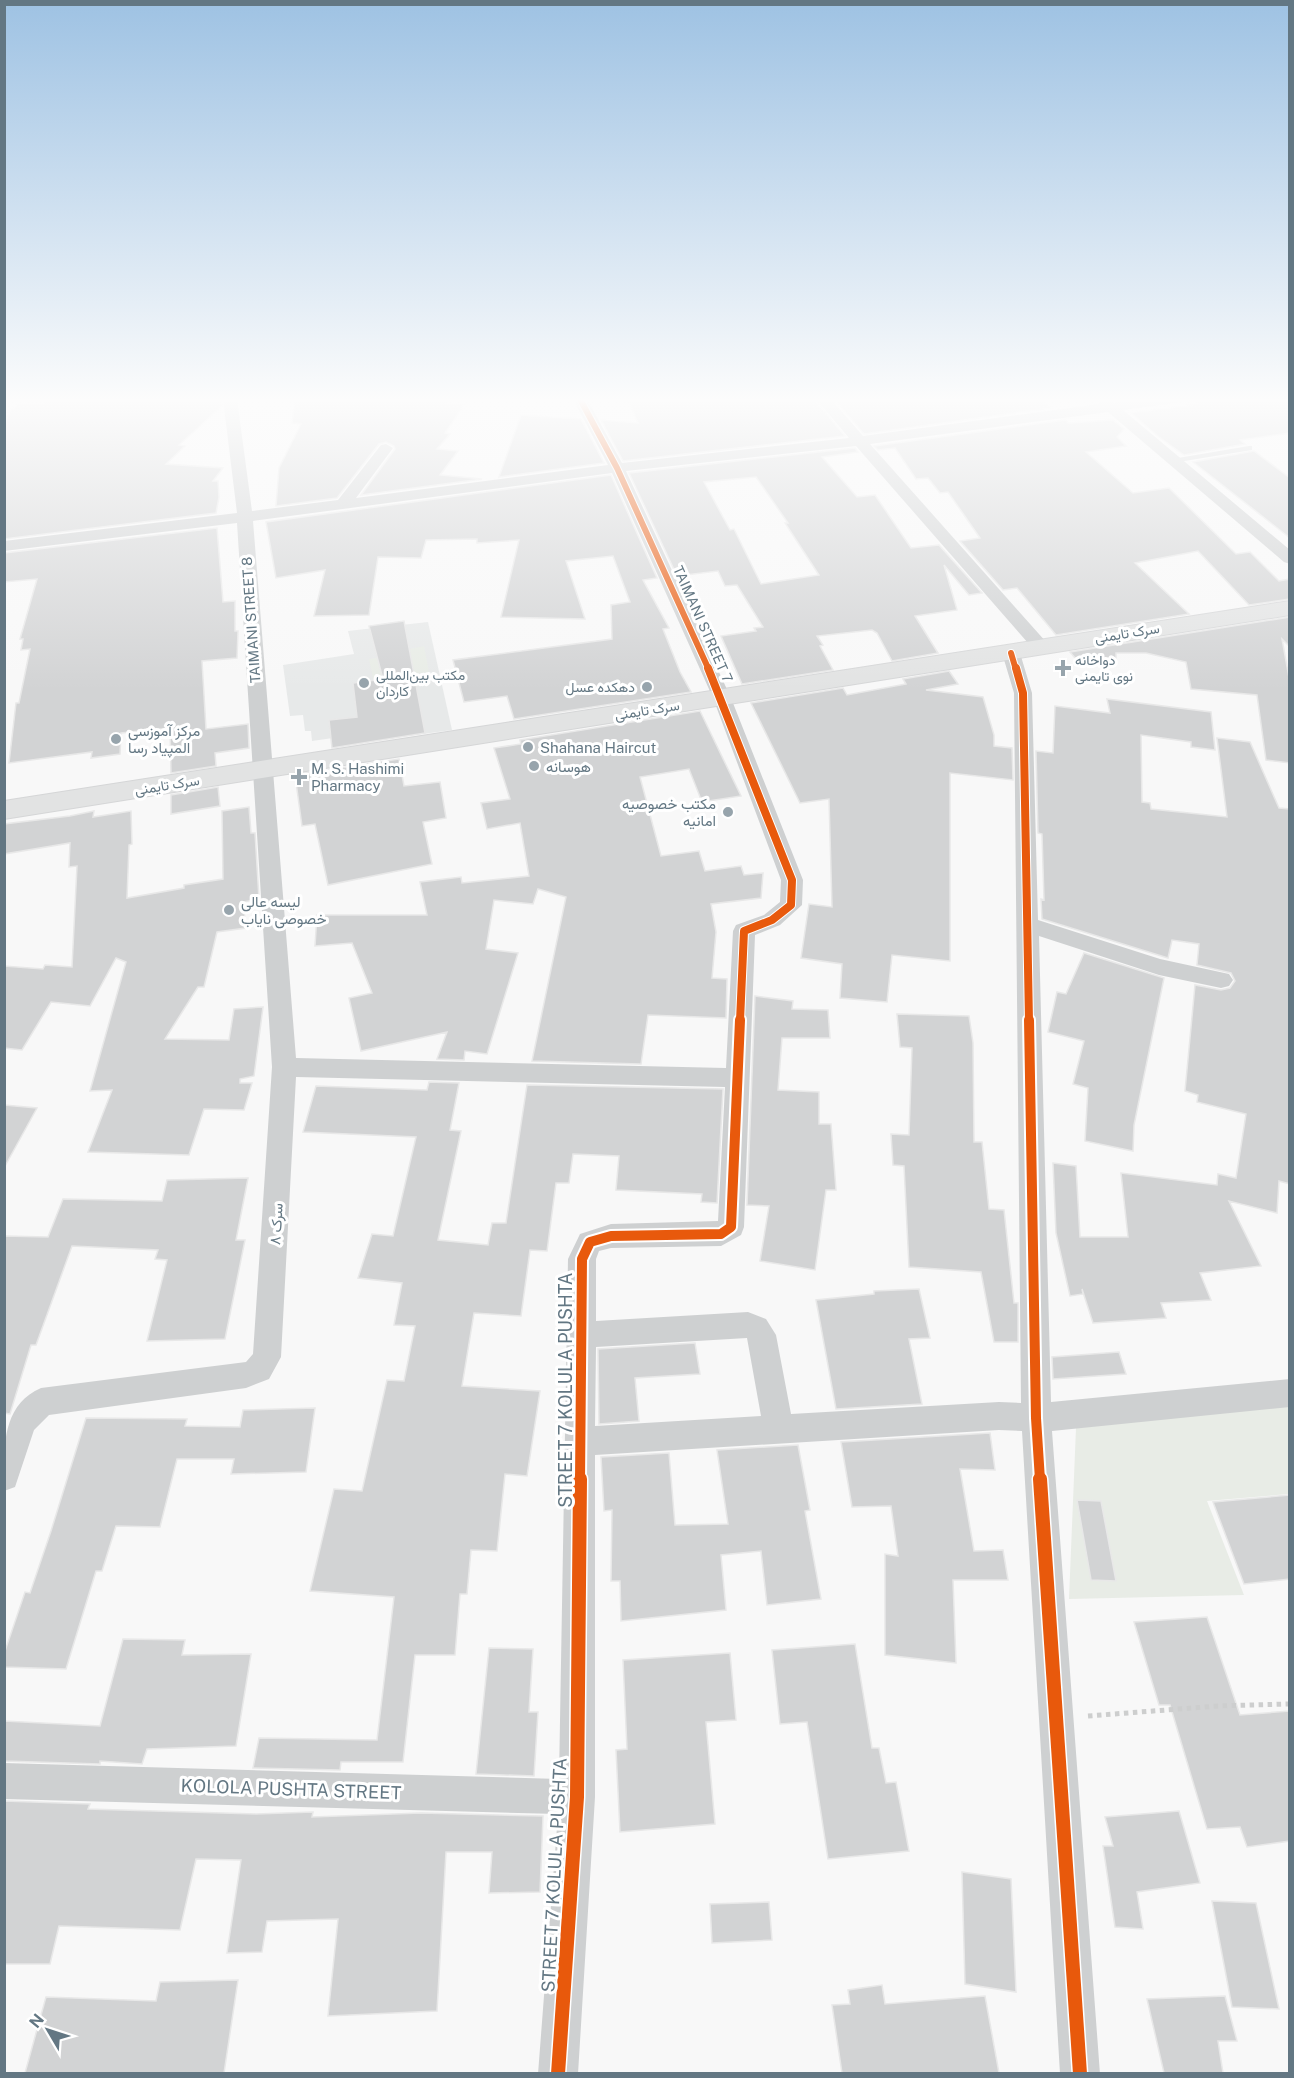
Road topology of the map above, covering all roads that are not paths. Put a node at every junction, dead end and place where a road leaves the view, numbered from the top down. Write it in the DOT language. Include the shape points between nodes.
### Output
graph roads {
  1 [pos="242,496"];
  2 [pos="349,496"];
  3 [pos="404,496"];
  4 [pos="630,496"];
  5 [pos="908,496"];
  6 [pos="1214,496"];
  7 [pos="343,504"];
  8 [pos="245,517"];
  9 [pos="4,546"];
  10 [pos="1290,559"];
  11 [pos="1290,608"];
  12 [pos="1041,647"];
  13 [pos="1011,654"];
  14 [pos="722,698"];
  15 [pos="261,771"];
  16 [pos="4,810"];
  17 [pos="1028,925"];
  18 [pos="1221,980"];
  19 [pos="284,1067"];
  20 [pos="739,1078"];
  21 [pos="580,1335"];
  22 [pos="1290,1393"];
  23 [pos="1036,1418"];
  24 [pos="778,1428"];
  25 [pos="582,1441"];
  26 [pos="4,1476"];
  27 [pos="4,1781"];
  28 [pos="577,1797"];
  29 [pos="558,2073"];
  30 [pos="1080,2073"];
  1 -- 8 [label="street, TAIMANI STREET 8"];
  2 -- 7 [label="street"];
  3 -- 7 [label="street"];
  4 -- 14 [label="street, TAIMANI STREET 7"];
  5 -- 12 [label="street"];
  6 -- 10 [label="street"];
  7 -- 8 [label="street"];
  8 -- 9 [label="street"];
  8 -- 15 [label="street, TAIMANI STREET 8"];
  11 -- 12 [label="main road, سرک تایمنی"];
  12 -- 13 [label="main road, سرک تایمنی"];
  13 -- 14 [label="main road, سرک تایمنی"];
  13 -- 17 [label="street" via="1023,693"];
  14 -- 15 [label="main road, سرک تایمنی"];
  14 -- 20 [label="street, STREET 7 KOLULA PUSHTA" via="792,880 791,905 772,920 744,931"];
  15 -- 16 [label="main road, سرک تایمنی"];
  15 -- 19 [label="street, سرک ۸"];
  17 -- 18 [label="street" via="1159,967"];
  17 -- 23 [label="street"];
  19 -- 20 [label="street"];
  19 -- 26 [label="street, سرک ۸" via="267,1357 259,1370 246,1375 41,1402 22,1422"];
  20 -- 21 [label="street, STREET 7 KOLULA PUSHTA" via="731,1227 721,1234 611,1236 590,1242 582,1259"];
  21 -- 24 [label="street" via="748,1325 756,1328 762,1335"];
  21 -- 25 [label="street, STREET 7 KOLULA PUSHTA"];
  22 -- 23 [label="street"];
  23 -- 24 [label="street" via="999,1416"];
  23 -- 30 [label="street"];
  24 -- 25 [label="street"];
  25 -- 28 [label="street, STREET 7 KOLULA PUSHTA"];
  27 -- 28 [label="street, KOLOLA PUSHTA STREET"];
  28 -- 29 [label="street, STREET 7 KOLULA PUSHTA"];
}
